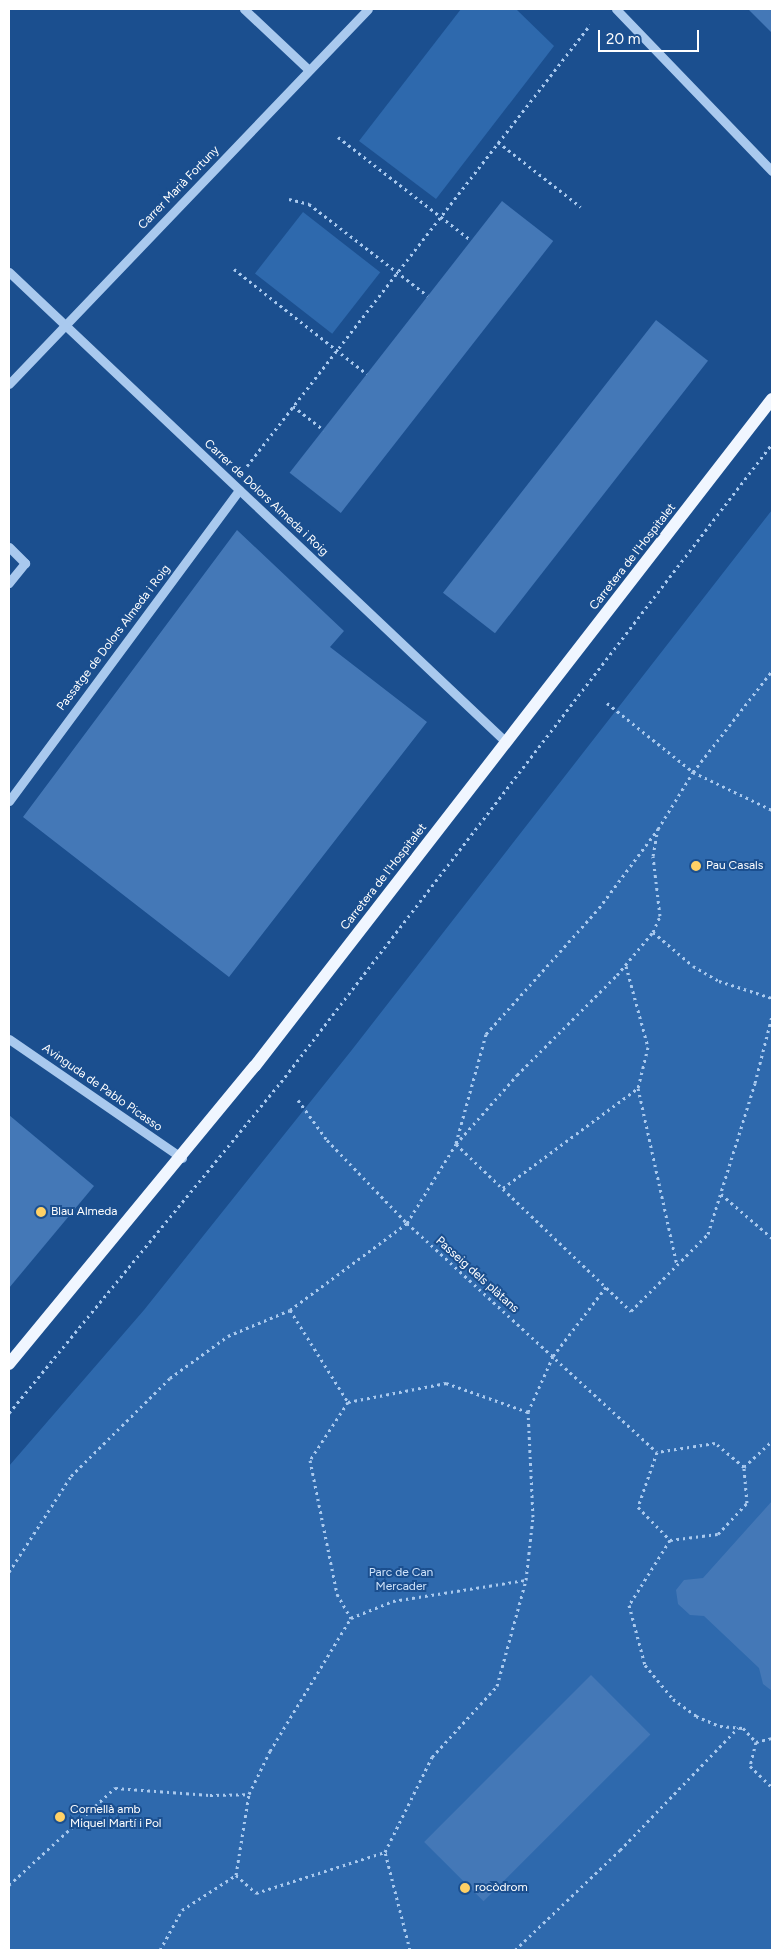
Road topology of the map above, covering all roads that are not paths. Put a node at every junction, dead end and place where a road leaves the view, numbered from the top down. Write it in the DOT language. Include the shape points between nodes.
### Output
graph roads {
  1 [pos="244,9"];
  2 [pos="368,9"];
  3 [pos="616,9"];
  4 [pos="309,70"];
  5 [pos="772,171"];
  6 [pos="9,272"];
  7 [pos="65,325"];
  8 [pos="9,384"];
  9 [pos="772,399"];
  10 [pos="239,490"];
  11 [pos="9,547"];
  12 [pos="9,583"];
  13 [pos="506,742"];
  14 [pos="9,801"];
  15 [pos="9,1039"];
  16 [pos="182,1158"];
  17 [pos="9,1364"];
  1 -- 4 [label="street"];
  2 -- 4 [label="street, Carrer Marià Fortuny"];
  3 -- 5 [label="street"];
  4 -- 7 [label="street, Carrer Marià Fortuny"];
  6 -- 7 [label="street, Carrer de Dolors Almeda i Roig"];
  7 -- 8 [label="street, Carrer Marià Fortuny"];
  7 -- 10 [label="street, Carrer de Dolors Almeda i Roig"];
  9 -- 13 [label="main road, Carretera de l'Hospitalet"];
  10 -- 13 [label="street, Carrer de Dolors Almeda i Roig"];
  10 -- 14 [label="street, Passatge de Dolors Almeda i Roig"];
  11 -- 12 [label="street" via="26,563"];
  13 -- 16 [label="main road, Carretera de l'Hospitalet"];
  15 -- 16 [label="street, Avinguda de Pablo Picasso"];
  16 -- 17 [label="main road, Carretera de l'Hospitalet"];
}
